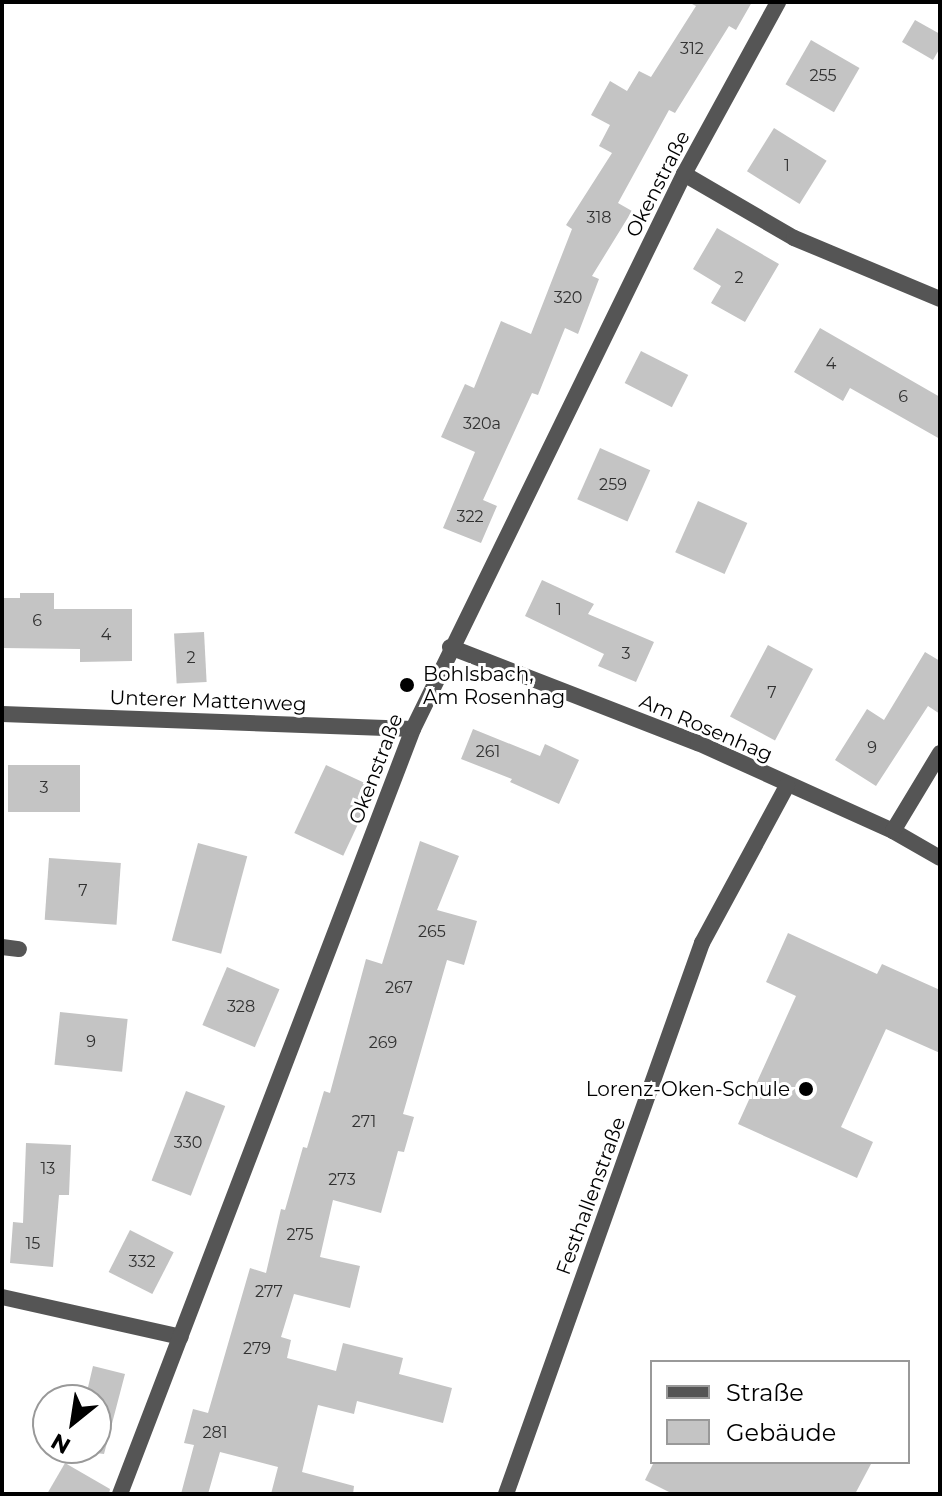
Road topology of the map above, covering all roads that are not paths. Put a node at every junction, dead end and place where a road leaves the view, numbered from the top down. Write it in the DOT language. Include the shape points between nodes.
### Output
graph roads {
  1 [pos="778,2"];
  2 [pos="684,174"];
  3 [pos="940,299"];
  4 [pos="450,647"];
  5 [pos="2,714"];
  6 [pos="413,729"];
  7 [pos="940,753"];
  8 [pos="787,786"];
  9 [pos="893,831"];
  10 [pos="940,858"];
  11 [pos="2,1297"];
  12 [pos="181,1337"];
  13 [pos="120,1494"];
  14 [pos="506,1494"];
  1 -- 2 [label="street, Okenstraße"];
  2 -- 3 [label="street" via="794,238"];
  2 -- 4 [label="street, Okenstraße"];
  4 -- 6 [label="street, Okenstraße"];
  4 -- 8 [label="street, Am Rosenhag" via="698,743"];
  5 -- 6 [label="street, Unterer Mattenweg"];
  6 -- 12 [label="street, Okenstraße"];
  7 -- 9 [label="street"];
  8 -- 9 [label="street, Am Rosenhag"];
  8 -- 14 [label="street, Festhallenstraße" via="702,943"];
  9 -- 10 [label="street, Am Rosenhag"];
  11 -- 12 [label="street"];
  12 -- 13 [label="street, Okenstraße"];
}
